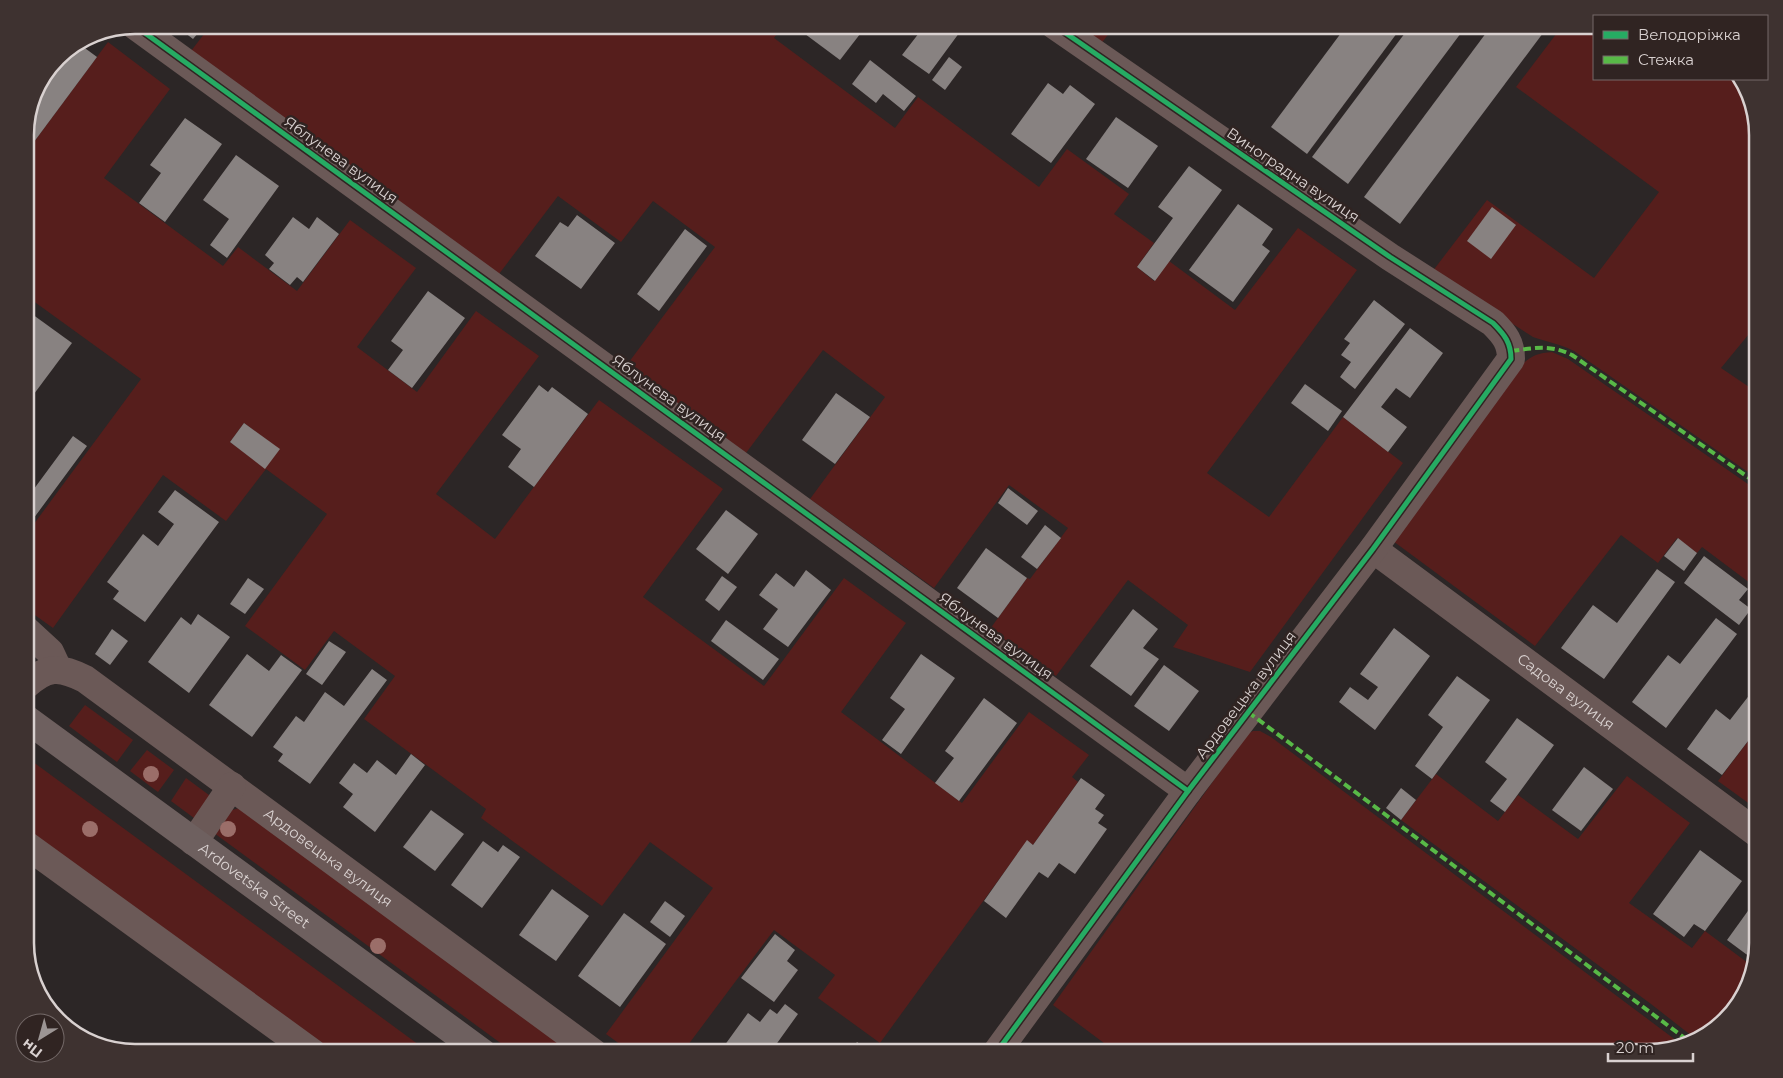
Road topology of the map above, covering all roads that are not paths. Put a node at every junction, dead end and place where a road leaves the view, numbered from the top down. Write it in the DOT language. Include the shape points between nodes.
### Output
graph roads {
  1 [pos="146,34"];
  2 [pos="1067,34"];
  3 [pos="1511,351"];
  4 [pos="1373,549"];
  5 [pos="34,637"];
  6 [pos="58,669"];
  7 [pos="34,678"];
  8 [pos="34,725"];
  9 [pos="232,786"];
  10 [pos="1188,791"];
  11 [pos="1749,827"];
  12 [pos="194,842"];
  13 [pos="34,851"];
  14 [pos="301,1044"];
  15 [pos="470,1044"];
  16 [pos="582,1044"];
  17 [pos="1003,1044"];
  1 -- 10 [label="street, Яблунева вулиця"];
  2 -- 3 [label="street, Виноградна вулиця" via="1493,324 1507,337"];
  3 -- 4 [label="street, Ардовецька вулиця" via="1511,359 1505,369"];
  4 -- 10 [label="street, Ардовецька вулиця"];
  4 -- 11 [label="street, Садова вулиця"];
  5 -- 6 [label="street" via="50,652"];
  6 -- 7 [label="street"];
  6 -- 9 [label="street, Ардовецька вулиця" via="85,679"];
  8 -- 12 [label="highway, Ardovetska Street"];
  9 -- 12 [label="street"];
  9 -- 16 [label="street, Ардовецька вулиця"];
  10 -- 17 [label="street, Ардовецька вулиця"];
  12 -- 15 [label="highway, Ardovetska Street"];
  13 -- 14 [label="street"];
}
